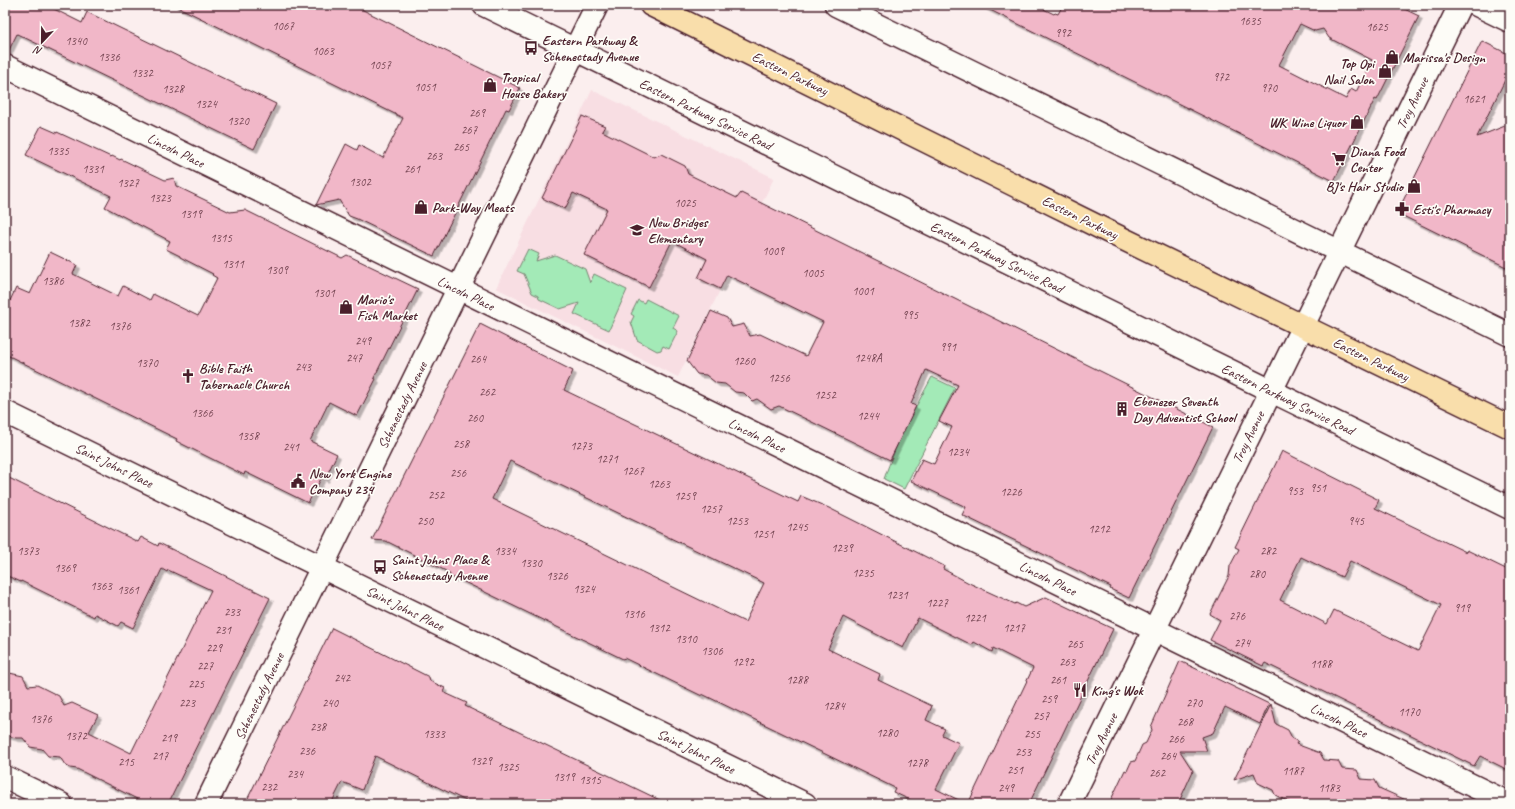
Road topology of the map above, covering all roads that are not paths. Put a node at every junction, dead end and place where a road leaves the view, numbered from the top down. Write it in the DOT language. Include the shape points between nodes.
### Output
graph roads {
  1 [pos="484,5"];
  2 [pos="597,5"];
  3 [pos="651,5"];
  4 [pos="836,5"];
  5 [pos="1460,5"];
  6 [pos="1477,5"];
  7 [pos="1510,21"];
  8 [pos="575,50"];
  9 [pos="5,66"];
  10 [pos="1339,252"];
  11 [pos="458,289"];
  12 [pos="1303,325"];
  13 [pos="1510,335"];
  14 [pos="1271,391"];
  15 [pos="5,412"];
  16 [pos="1510,427"];
  17 [pos="1510,508"];
  18 [pos="322,567"];
  19 [pos="1154,630"];
  20 [pos="5,777"];
  21 [pos="61,804"];
  22 [pos="206,804"];
  23 [pos="805,804"];
  24 [pos="1069,804"];
  25 [pos="1510,804"];
  1 -- 8 [label="street, Eastern Parkway Service Road"];
  2 -- 8 [label="street, Schenectady Avenue"];
  3 -- 12 [label="main road, Eastern Parkway"];
  4 -- 10 [label="street"];
  5 -- 10 [label="street, Troy Avenue"];
  6 -- 7 [label="street"];
  8 -- 11 [label="street, Schenectady Avenue"];
  8 -- 14 [label="street, Eastern Parkway Service Road"];
  9 -- 11 [label="street, Lincoln Place"];
  10 -- 12 [label="street, Troy Avenue"];
  10 -- 13 [label="street"];
  11 -- 18 [label="street, Schenectady Avenue"];
  11 -- 19 [label="street, Lincoln Place"];
  12 -- 14 [label="street, Troy Avenue"];
  12 -- 16 [label="main road, Eastern Parkway"];
  14 -- 17 [label="street, Eastern Parkway Service Road"];
  14 -- 19 [label="street, Troy Avenue"];
  15 -- 18 [label="street, Saint Johns Place"];
  18 -- 22 [label="street, Schenectady Avenue"];
  18 -- 23 [label="street, Saint Johns Place"];
  19 -- 24 [label="street, Troy Avenue"];
  19 -- 25 [label="street, Lincoln Place"];
  20 -- 21 [label="street"];
}
